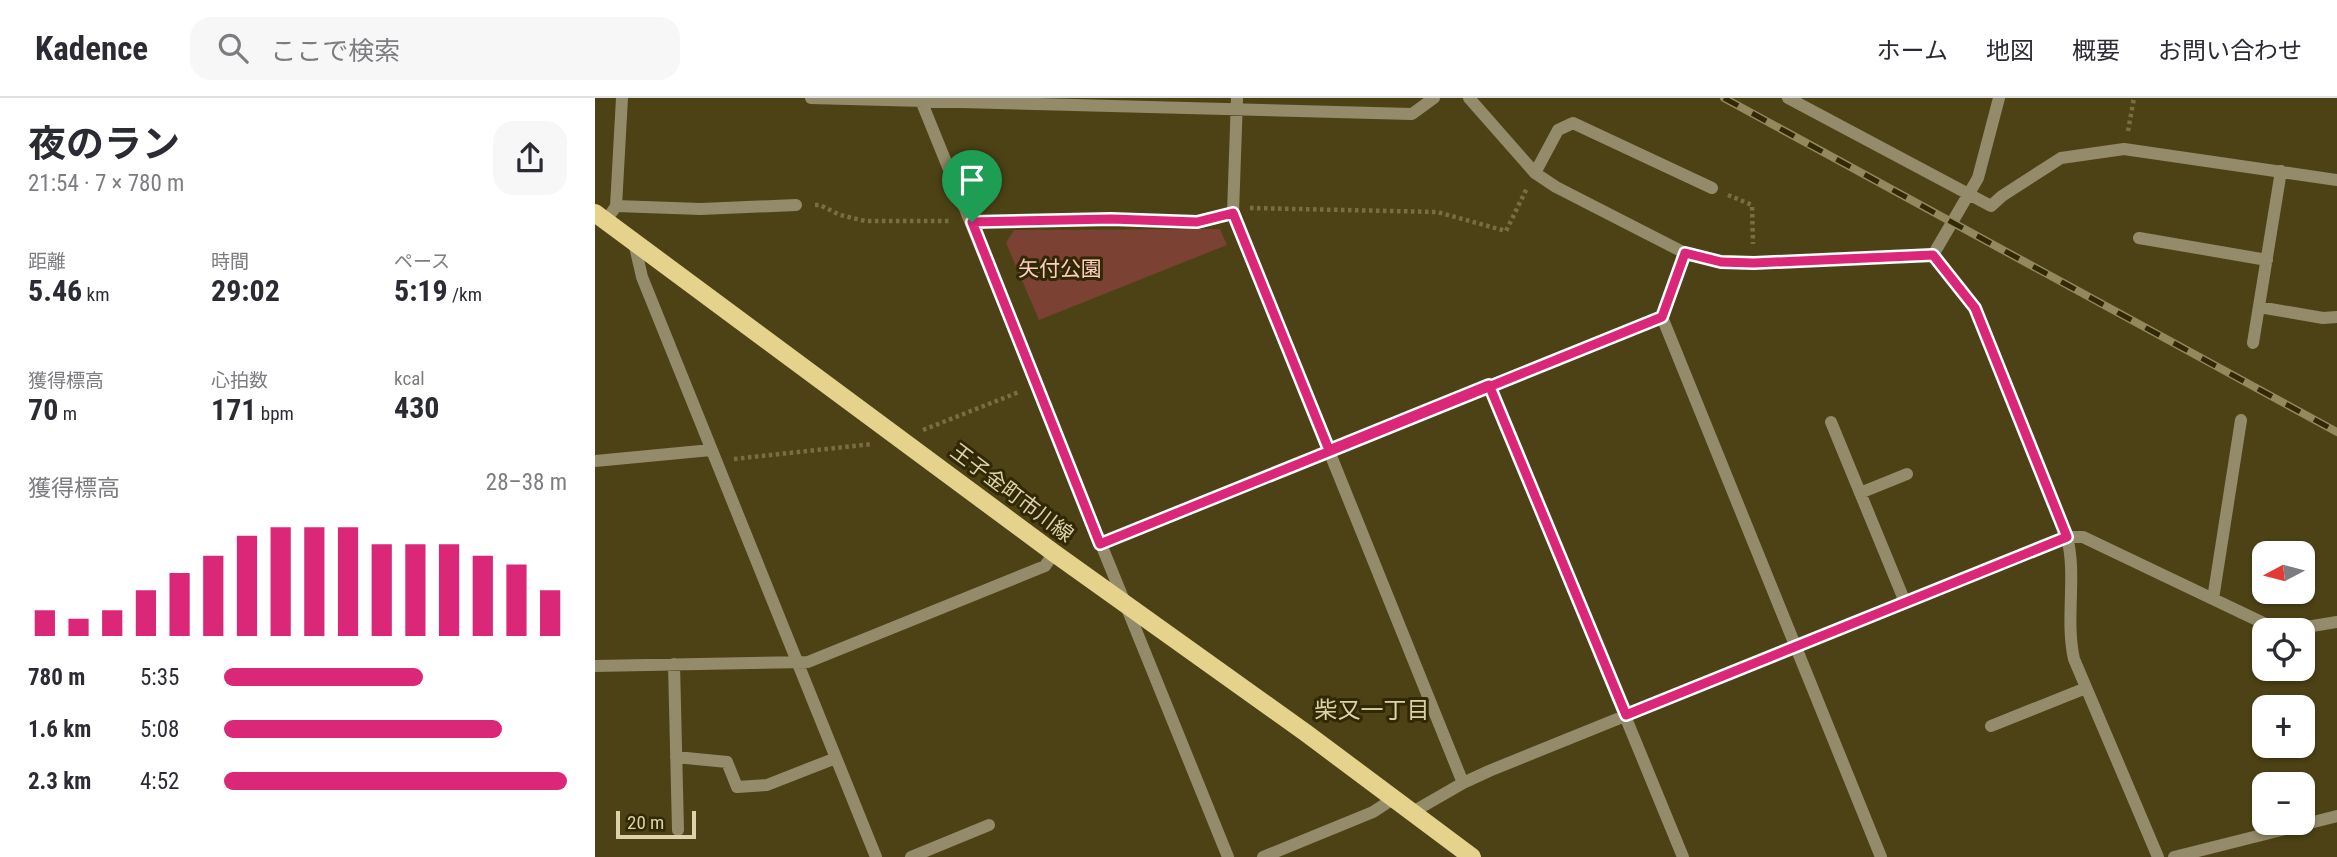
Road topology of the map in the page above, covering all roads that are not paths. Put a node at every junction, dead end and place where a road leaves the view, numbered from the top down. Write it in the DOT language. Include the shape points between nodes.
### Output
graph roads {
  1 [pos="622,98"];
  2 [pos="811,98"];
  3 [pos="1434,98"];
  4 [pos="1469,98"];
  5 [pos="1788,98"];
  6 [pos="1999,98"];
  7 [pos="921,99"];
  8 [pos="1236,103"];
  9 [pos="2281,171"];
  10 [pos="1535,173"];
  11 [pos="2337,180"];
  12 [pos="1712,188"];
  13 [pos="1969,195"];
  14 [pos="796,205"];
  15 [pos="616,206"];
  16 [pos="1233,213"];
  17 [pos="600,217"];
  18 [pos="972,222"];
  19 [pos="2139,238"];
  20 [pos="634,242"];
  21 [pos="1936,250"];
  22 [pos="1685,253"];
  23 [pos="2267,260"];
  24 [pos="2259,307"];
  25 [pos="1662,317"];
  26 [pos="2337,317"];
  27 [pos="2253,343"];
  28 [pos="1489,385"];
  29 [pos="2241,420"];
  30 [pos="1831,422"];
  31 [pos="1329,450"];
  32 [pos="713,456"];
  33 [pos="595,461"];
  34 [pos="1907,474"];
  35 [pos="1860,493"];
  36 [pos="2067,537"];
  37 [pos="1100,544"];
  38 [pos="1054,554"];
  39 [pos="2213,599"];
  40 [pos="1123,602"];
  41 [pos="1905,603"];
  42 [pos="2253,618"];
  43 [pos="2337,622"];
  44 [pos="2315,626"];
  45 [pos="1796,646"];
  46 [pos="674,664"];
  47 [pos="796,664"];
  48 [pos="595,666"];
  49 [pos="2087,688"];
  50 [pos="1626,715"];
  51 [pos="1990,726"];
  52 [pos="676,757"];
  53 [pos="836,758"];
  54 [pos="1463,783"];
  55 [pos="1393,799"];
  56 [pos="1411,813"];
  57 [pos="2337,816"];
  58 [pos="989,825"];
  59 [pos="678,830"];
  60 [pos="875,857"];
  61 [pos="911,857"];
  62 [pos="1228,857"];
  63 [pos="1263,857"];
  64 [pos="1472,857"];
  65 [pos="1683,857"];
  66 [pos="1881,857"];
  67 [pos="2158,857"];
  68 [pos="2174,857"];
  1 -- 15 [label="street"];
  2 -- 7 [label="street"];
  3 -- 8 [label="street" via="1412,114"];
  4 -- 10 [label="street"];
  5 -- 13 [label="street"];
  6 -- 13 [label="street"];
  7 -- 8 [label="street"];
  7 -- 18 [label="street"];
  8 -- 16 [label="street"];
  9 -- 11 [label="street"];
  9 -- 13 [label="street" via="2124,149 2061,158 1991,206"];
  9 -- 23 [label="street"];
  10 -- 12 [label="street" via="1558,130 1573,123"];
  10 -- 22 [label="street"];
  13 -- 21 [label="street"];
  14 -- 15 [label="street"];
  15 -- 17 [label="street"];
  16 -- 18 [label="street" via="1197,222"];
  16 -- 31 [label="street"];
  17 -- 20 [label="main road, 王子金町市川線"];
  18 -- 37 [label="street"];
  19 -- 23 [label="street"];
  20 -- 32 [label="street" via="642,277"];
  20 -- 38 [label="main road, 王子金町市川線"];
  21 -- 22 [label="street" via="1754,263 1721,262"];
  21 -- 36 [label="street" via="1975,308"];
  22 -- 25 [label="street"];
  23 -- 24 [label="street"];
  24 -- 26 [label="street"];
  24 -- 27 [label="street"];
  25 -- 28 [label="street"];
  25 -- 45 [label="street"];
  28 -- 31 [label="street"];
  28 -- 50 [label="street"];
  29 -- 39 [label="street"];
  30 -- 35 [label="street"];
  31 -- 37 [label="street"];
  31 -- 54 [label="street"];
  32 -- 33 [label="street"];
  32 -- 47 [label="street"];
  34 -- 35 [label="street"];
  35 -- 41 [label="street"];
  36 -- 39 [label="street" via="2083,537"];
  36 -- 41 [label="street"];
  36 -- 49 [label="street" via="2071,552 2070,639"];
  37 -- 40 [label="street"];
  38 -- 40 [label="main road, 王子金町市川線"];
  38 -- 47 [label="street" via="1045,566"];
  39 -- 42 [label="street"];
  40 -- 55 [label="main road, 王子金町市川線"];
  40 -- 62 [label="street"];
  41 -- 45 [label="street"];
  43 -- 44 [label="street"];
  45 -- 50 [label="street"];
  45 -- 66 [label="street"];
  46 -- 47 [label="street"];
  46 -- 48 [label="street"];
  46 -- 52 [label="street"];
  47 -- 53 [label="street"];
  49 -- 51 [label="street"];
  49 -- 67 [label="street"];
  50 -- 54 [label="street"];
  50 -- 65 [label="street"];
  52 -- 53 [label="street" via="727,762 737,787 767,785"];
  52 -- 59 [label="street"];
  53 -- 60 [label="street"];
  54 -- 56 [label="street"];
  55 -- 56 [label="main road, 王子金町市川線"];
  55 -- 63 [label="street"];
  56 -- 64 [label="main road, 王子金町市川線"];
  57 -- 68 [label="street"];
  58 -- 61 [label="street"];
}
